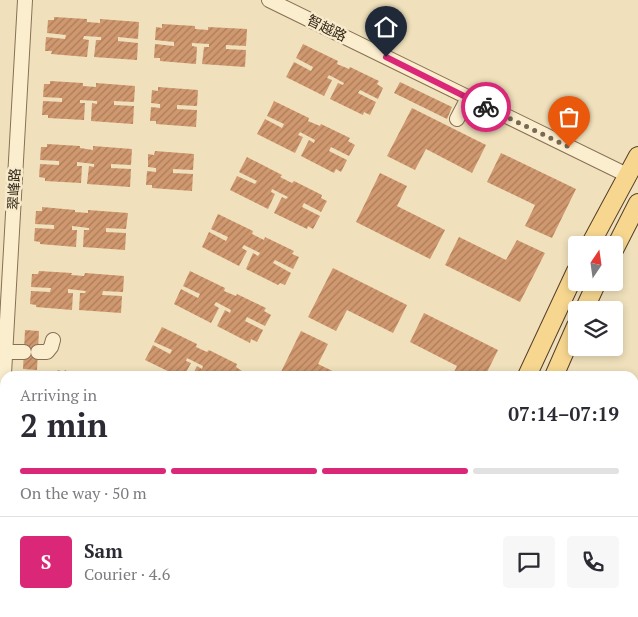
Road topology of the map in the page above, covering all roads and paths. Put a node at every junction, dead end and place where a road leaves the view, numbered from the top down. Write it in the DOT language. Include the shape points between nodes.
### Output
graph roads {
  1 [pos="25,0"];
  2 [pos="269,0"];
  3 [pos="468,98"];
  4 [pos="457,119"];
  5 [pos="638,156"];
  6 [pos="627,175"];
  7 [pos="638,203"];
  8 [pos="595,236"];
  9 [pos="621,236"];
  10 [pos="568,288"];
  11 [pos="53,340"];
  12 [pos="568,344"];
  13 [pos="5,352"];
  14 [pos="24,352"];
  15 [pos="38,352"];
  16 [pos="3,371"];
  17 [pos="529,371"];
  18 [pos="556,371"];
  1 -- 13 [label="street, 翠峰路"];
  2 -- 3 [label="street, 智越路"];
  3 -- 4 [label="street"];
  3 -- 6 [label="street, 智越路"];
  5 -- 6 [label="main road"];
  6 -- 8 [label="main road"];
  7 -- 9 [label="main road"];
  10 -- 17 [label="main road"];
  11 -- 15 [label="street" via="47,352"];
  12 -- 18 [label="main road"];
  13 -- 14 [label="street"];
  13 -- 16 [label="street, 翠峰路"];
}
